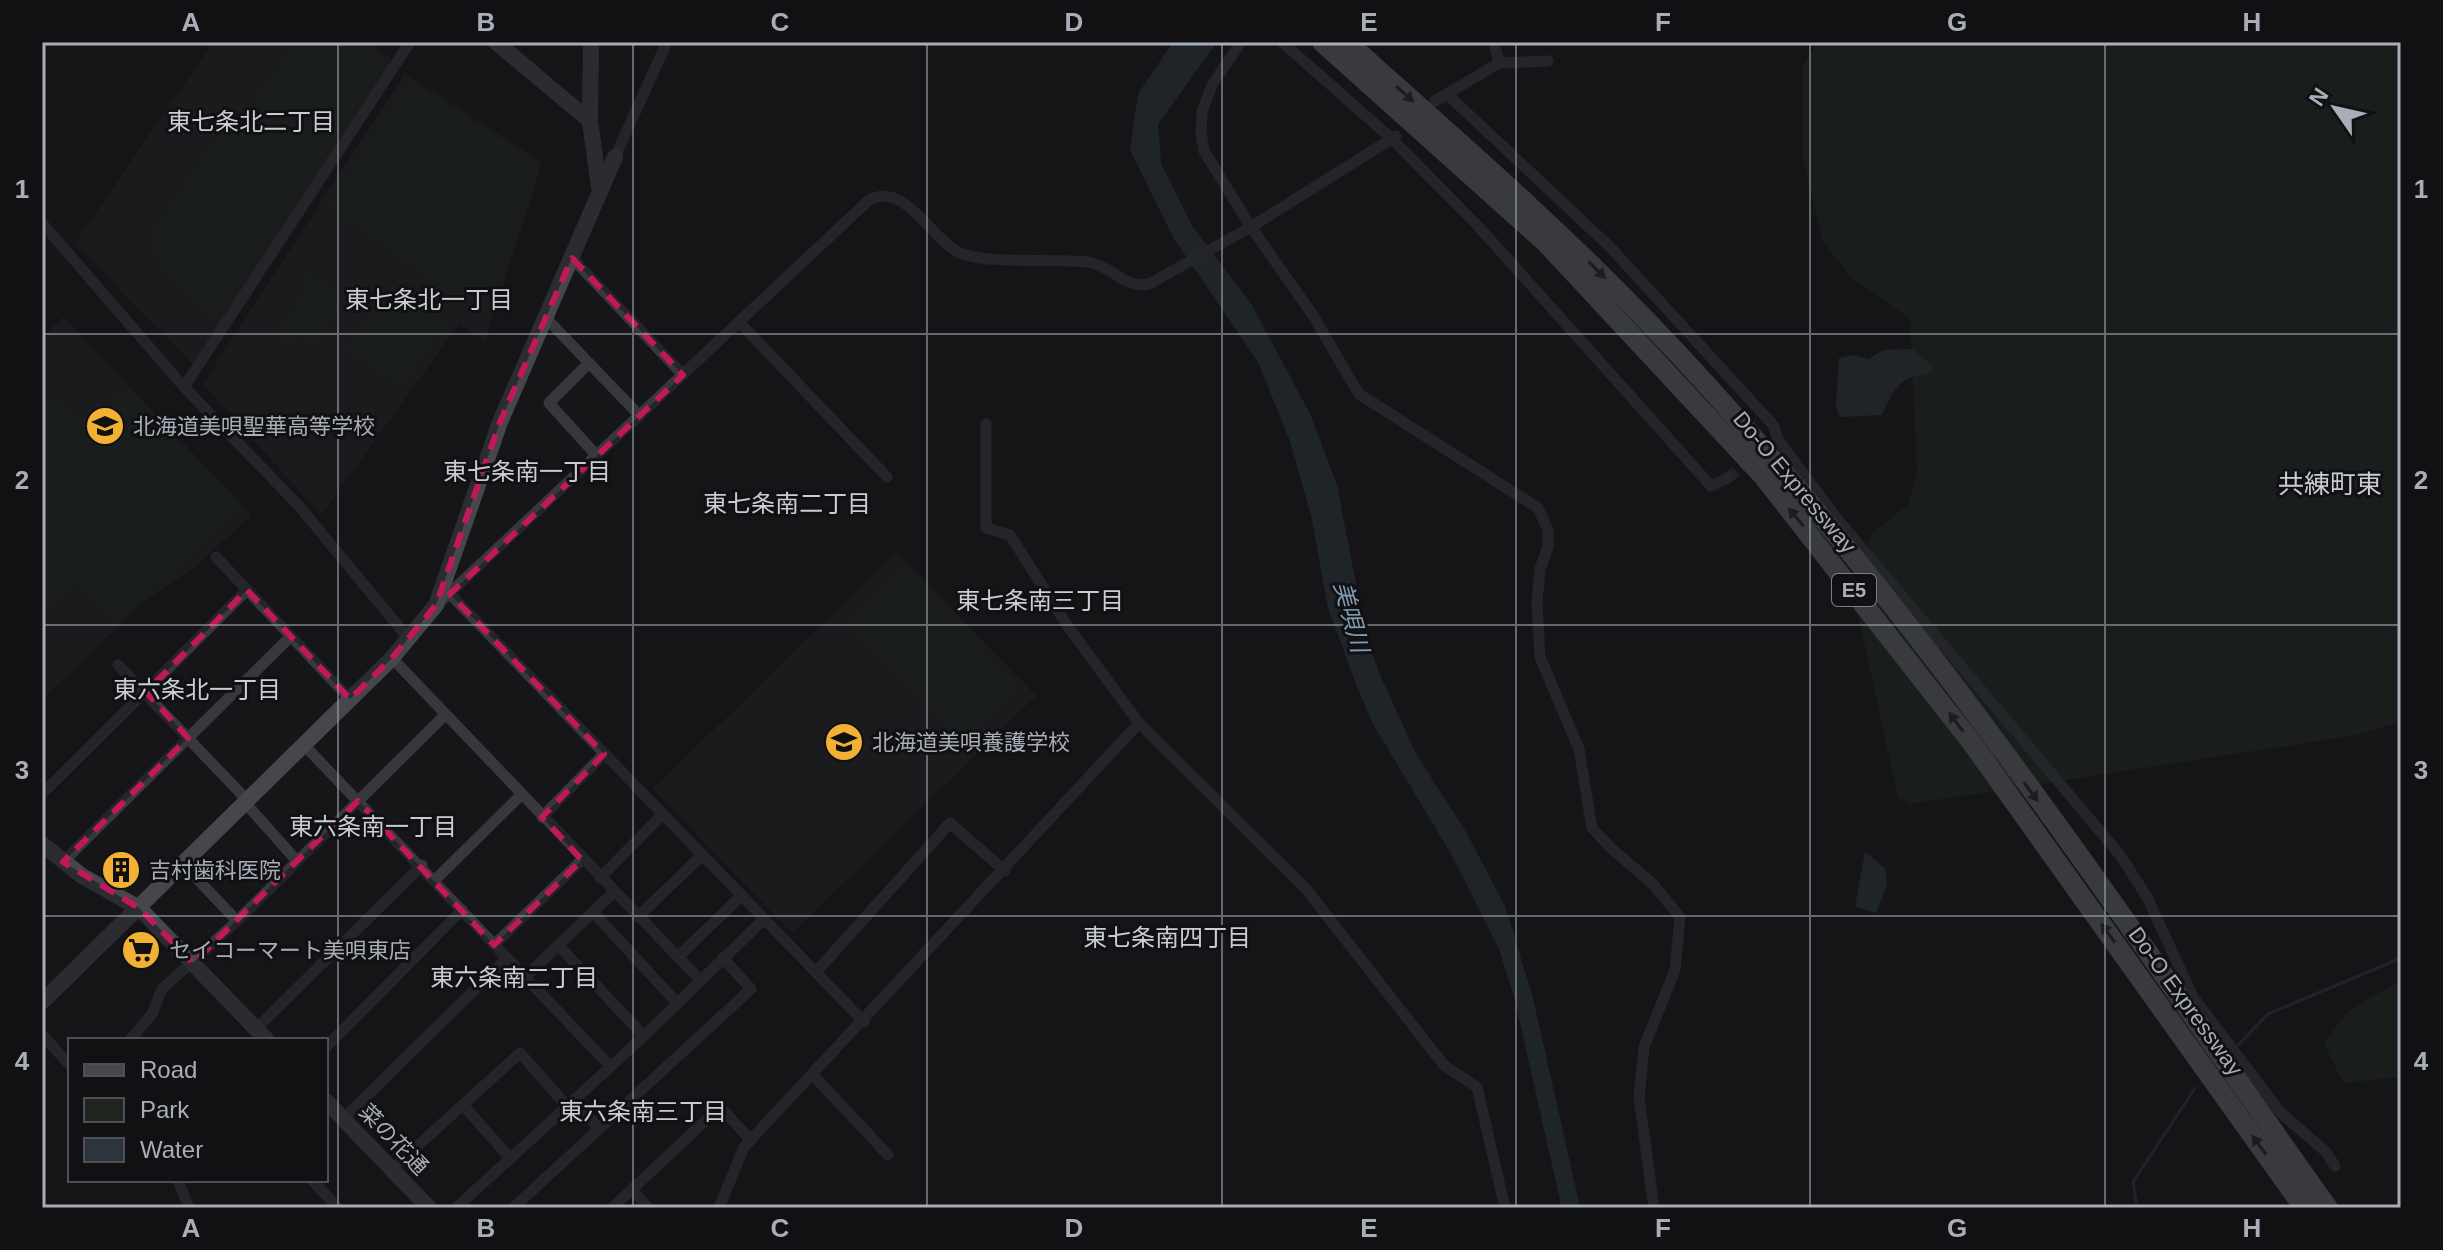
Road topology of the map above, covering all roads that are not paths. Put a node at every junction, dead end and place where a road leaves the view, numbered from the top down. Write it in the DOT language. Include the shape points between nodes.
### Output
graph roads {
  1 [pos="410,42"];
  2 [pos="496,42"];
  3 [pos="591,42"];
  4 [pos="667,42"];
  5 [pos="1241,42"];
  6 [pos="1282,42"];
  7 [pos="1322,42"];
  8 [pos="1347,42"];
  9 [pos="1494,42"];
  10 [pos="1548,61"];
  11 [pos="1499,63"];
  12 [pos="1447,94"];
  13 [pos="1435,101"];
  14 [pos="590,121"];
  15 [pos="1393,137"];
  16 [pos="615,157"];
  17 [pos="599,187"];
  18 [pos="42,223"];
  19 [pos="1251,227"];
  20 [pos="572,258"];
  21 [pos="546,318"];
  22 [pos="739,322"];
  23 [pos="589,363"];
  24 [pos="683,375"];
  25 [pos="184,387"];
  26 [pos="640,416"];
  27 [pos="986,424"];
  28 [pos="597,456"];
  29 [pos="887,477"];
  30 [pos="1728,478"];
  31 [pos="216,557"];
  32 [pos="247,590"];
  33 [pos="443,599"];
  34 [pos="290,637"];
  35 [pos="409,639"];
  36 [pos="392,658"];
  37 [pos="118,665"];
  38 [pos="146,692"];
  39 [pos="350,699"];
  40 [pos="445,715"];
  41 [pos="1139,723"];
  42 [pos="188,738"];
  43 [pos="304,745"];
  44 [pos="604,754"];
  45 [pos="42,794"];
  46 [pos="521,795"];
  47 [pos="247,800"];
  48 [pos="358,801"];
  49 [pos="663,814"];
  50 [pos="542,817"];
  51 [pos="42,844"];
  52 [pos="702,855"];
  53 [pos="582,860"];
  54 [pos="297,861"];
  55 [pos="63,862"];
  56 [pos="183,864"];
  57 [pos="422,865"];
  58 [pos="1005,871"];
  59 [pos="600,878"];
  60 [pos="435,880"];
  61 [pos="614,892"];
  62 [pos="742,895"];
  63 [pos="139,908"];
  64 [pos="462,910"];
  65 [pos="593,912"];
  66 [pos="638,917"];
  67 [pos="764,919"];
  68 [pos="237,921"];
  69 [pos="494,945"];
  70 [pos="558,945"];
  71 [pos="678,957"];
  72 [pos="507,958"];
  73 [pos="723,958"];
  74 [pos="193,963"];
  75 [pos="816,972"];
  76 [pos="525,977"];
  77 [pos="701,981"];
  78 [pos="42,1002"];
  79 [pos="678,1004"];
  80 [pos="864,1022"];
  81 [pos="261,1034"];
  82 [pos="42,1035"];
  83 [pos="644,1036"];
  84 [pos="132,1038"];
  85 [pos="328,1045"];
  86 [pos="68,1063"];
  87 [pos="610,1066"];
  88 [pos="813,1075"];
  89 [pos="328,1103"];
  90 [pos="570,1103"];
  91 [pos="463,1105"];
  92 [pos="344,1118"];
  93 [pos="600,1129"];
  94 [pos="751,1140"];
  95 [pos="888,1155"];
  96 [pos="510,1158"];
  97 [pos="2335,1166"];
  98 [pos="392,1169"];
  99 [pos="181,1182"];
  100 [pos="314,1182"];
  101 [pos="632,1190"];
  102 [pos="189,1208"];
  103 [pos="338,1208"];
  104 [pos="429,1208"];
  105 [pos="456,1208"];
  106 [pos="513,1208"];
  107 [pos="612,1208"];
  108 [pos="648,1208"];
  109 [pos="719,1208"];
  110 [pos="1505,1208"];
  111 [pos="1654,1208"];
  112 [pos="2304,1208"];
  113 [pos="2328,1208"];
  1 -- 25 [label="street"];
  2 -- 14 [label="street"];
  3 -- 14 [label="street"];
  4 -- 16 [label="street"];
  5 -- 19 [label="street" via="1212,85 1201,132 1204,151"];
  6 -- 15 [label="street"];
  112 -- 7 [label="highway, Do-O Expressway / E5, one-way" via="1972,743 1763,476 1545,242"];
  8 -- 113 [label="highway, Do-O Expressway / E5, one-way" via="1556,229 1648,321 1775,463 1987,731"];
  9 -- 11 [label="street"];
  10 -- 11 [label="street"];
  11 -- 12 [label="street"];
  12 -- 13 [label="street"];
  12 -- 97 [label="street" via="1610,247 1774,426 1772,442 2120,855 2147,897 2193,997 2281,1113"];
  14 -- 17 [label="street"];
  15 -- 19 [label="street"];
  15 -- 30 [label="street" via="1711,486"];
  16 -- 17 [label="street"];
  17 -- 20 [label="street"];
  18 -- 25 [label="street"];
  19 -- 22 [label="street" via="1137,286 1090,262 959,253 911,209 890,195 879,195"];
  19 -- 111 [label="street" via="1359,394 1538,508 1543,519 1548,547 1540,569 1540,657 1579,749 1592,828 1653,884 1680,917 1675,970 1644,1047 1639,1098"];
  20 -- 21 [label="street"];
  20 -- 24 [label="street"];
  21 -- 23 [label="street"];
  21 -- 33 [label="street" via="500,422"];
  22 -- 24 [label="street"];
  22 -- 29 [label="street"];
  23 -- 26 [label="street"];
  23 -- 28 [label="street" via="549,403"];
  24 -- 26 [label="street"];
  25 -- 35 [label="street" via="299,506"];
  26 -- 28 [label="street"];
  27 -- 41 [label="street" via="986,528 1010,535"];
  28 -- 33 [label="street"];
  31 -- 32 [label="street"];
  32 -- 34 [label="street"];
  32 -- 38 [label="street"];
  33 -- 35 [label="street"];
  33 -- 44 [label="street"];
  34 -- 39 [label="street"];
  34 -- 42 [label="street"];
  35 -- 36 [label="street"];
  36 -- 39 [label="street"];
  36 -- 40 [label="street"];
  37 -- 38 [label="street"];
  38 -- 42 [label="street"];
  38 -- 45 [label="street"];
  39 -- 43 [label="street"];
  40 -- 46 [label="street"];
  40 -- 48 [label="street"];
  41 -- 58 [label="street"];
  41 -- 110 [label="street" via="1276,857 1341,929 1445,1066 1477,1087"];
  42 -- 47 [label="street"];
  42 -- 55 [label="street"];
  43 -- 47 [label="street"];
  43 -- 48 [label="street"];
  44 -- 49 [label="street"];
  44 -- 50 [label="street"];
  46 -- 50 [label="street"];
  46 -- 60 [label="street"];
  47 -- 54 [label="street"];
  47 -- 56 [label="street"];
  48 -- 54 [label="street"];
  48 -- 57 [label="street"];
  49 -- 52 [label="street"];
  49 -- 59 [label="street"];
  50 -- 53 [label="street"];
  51 -- 55 [label="street"];
  52 -- 62 [label="street"];
  52 -- 66 [label="street"];
  53 -- 59 [label="street"];
  53 -- 69 [label="street"];
  54 -- 68 [label="street"];
  55 -- 63 [label="street"];
  56 -- 63 [label="street"];
  56 -- 68 [label="street"];
  57 -- 60 [label="street"];
  57 -- 81 [label="street"];
  58 -- 75 [label="street" via="950,823"];
  58 -- 80 [label="street"];
  59 -- 61 [label="street"];
  60 -- 64 [label="street"];
  61 -- 65 [label="street"];
  61 -- 66 [label="street"];
  62 -- 67 [label="street"];
  62 -- 71 [label="street"];
  63 -- 74 [label="street"];
  63 -- 78 [label="street"];
  64 -- 69 [label="street"];
  64 -- 85 [label="street"];
  65 -- 70 [label="street"];
  65 -- 79 [label="street"];
  66 -- 71 [label="street"];
  67 -- 73 [label="street"];
  67 -- 75 [label="street"];
  68 -- 74 [label="street"];
  69 -- 72 [label="street"];
  70 -- 76 [label="street"];
  70 -- 83 [label="street"];
  71 -- 77 [label="street"];
  72 -- 76 [label="street"];
  72 -- 92 [label="street"];
  73 -- 77 [label="street"];
  73 -- 93 [label="street" via="751,989"];
  74 -- 81 [label="street"];
  74 -- 84 [label="street" via="162,989 152,1014"];
  75 -- 80 [label="street"];
  76 -- 87 [label="street"];
  77 -- 79 [label="street"];
  79 -- 83 [label="street"];
  80 -- 88 [label="street"];
  82 -- 86 [label="street"];
  83 -- 87 [label="street"];
  87 -- 90 [label="street"];
  88 -- 94 [label="street"];
  88 -- 95 [label="street"];
  89 -- 92 [label="street, 菜の花通"];
  90 -- 91 [label="street" via="520,1053"];
  90 -- 93 [label="street"];
  90 -- 96 [label="street"];
  91 -- 96 [label="street"];
  91 -- 98 [label="street"];
  92 -- 98 [label="street, 菜の花通"];
  93 -- 106 [label="street"];
  94 -- 101 [label="street" via="720,1107"];
  94 -- 109 [label="street" via="737,1160"];
  96 -- 105 [label="street"];
  98 -- 104 [label="street, 菜の花通"];
  99 -- 102 [label="street"];
  100 -- 103 [label="street"];
  101 -- 107 [label="street"];
  101 -- 108 [label="street"];
}
